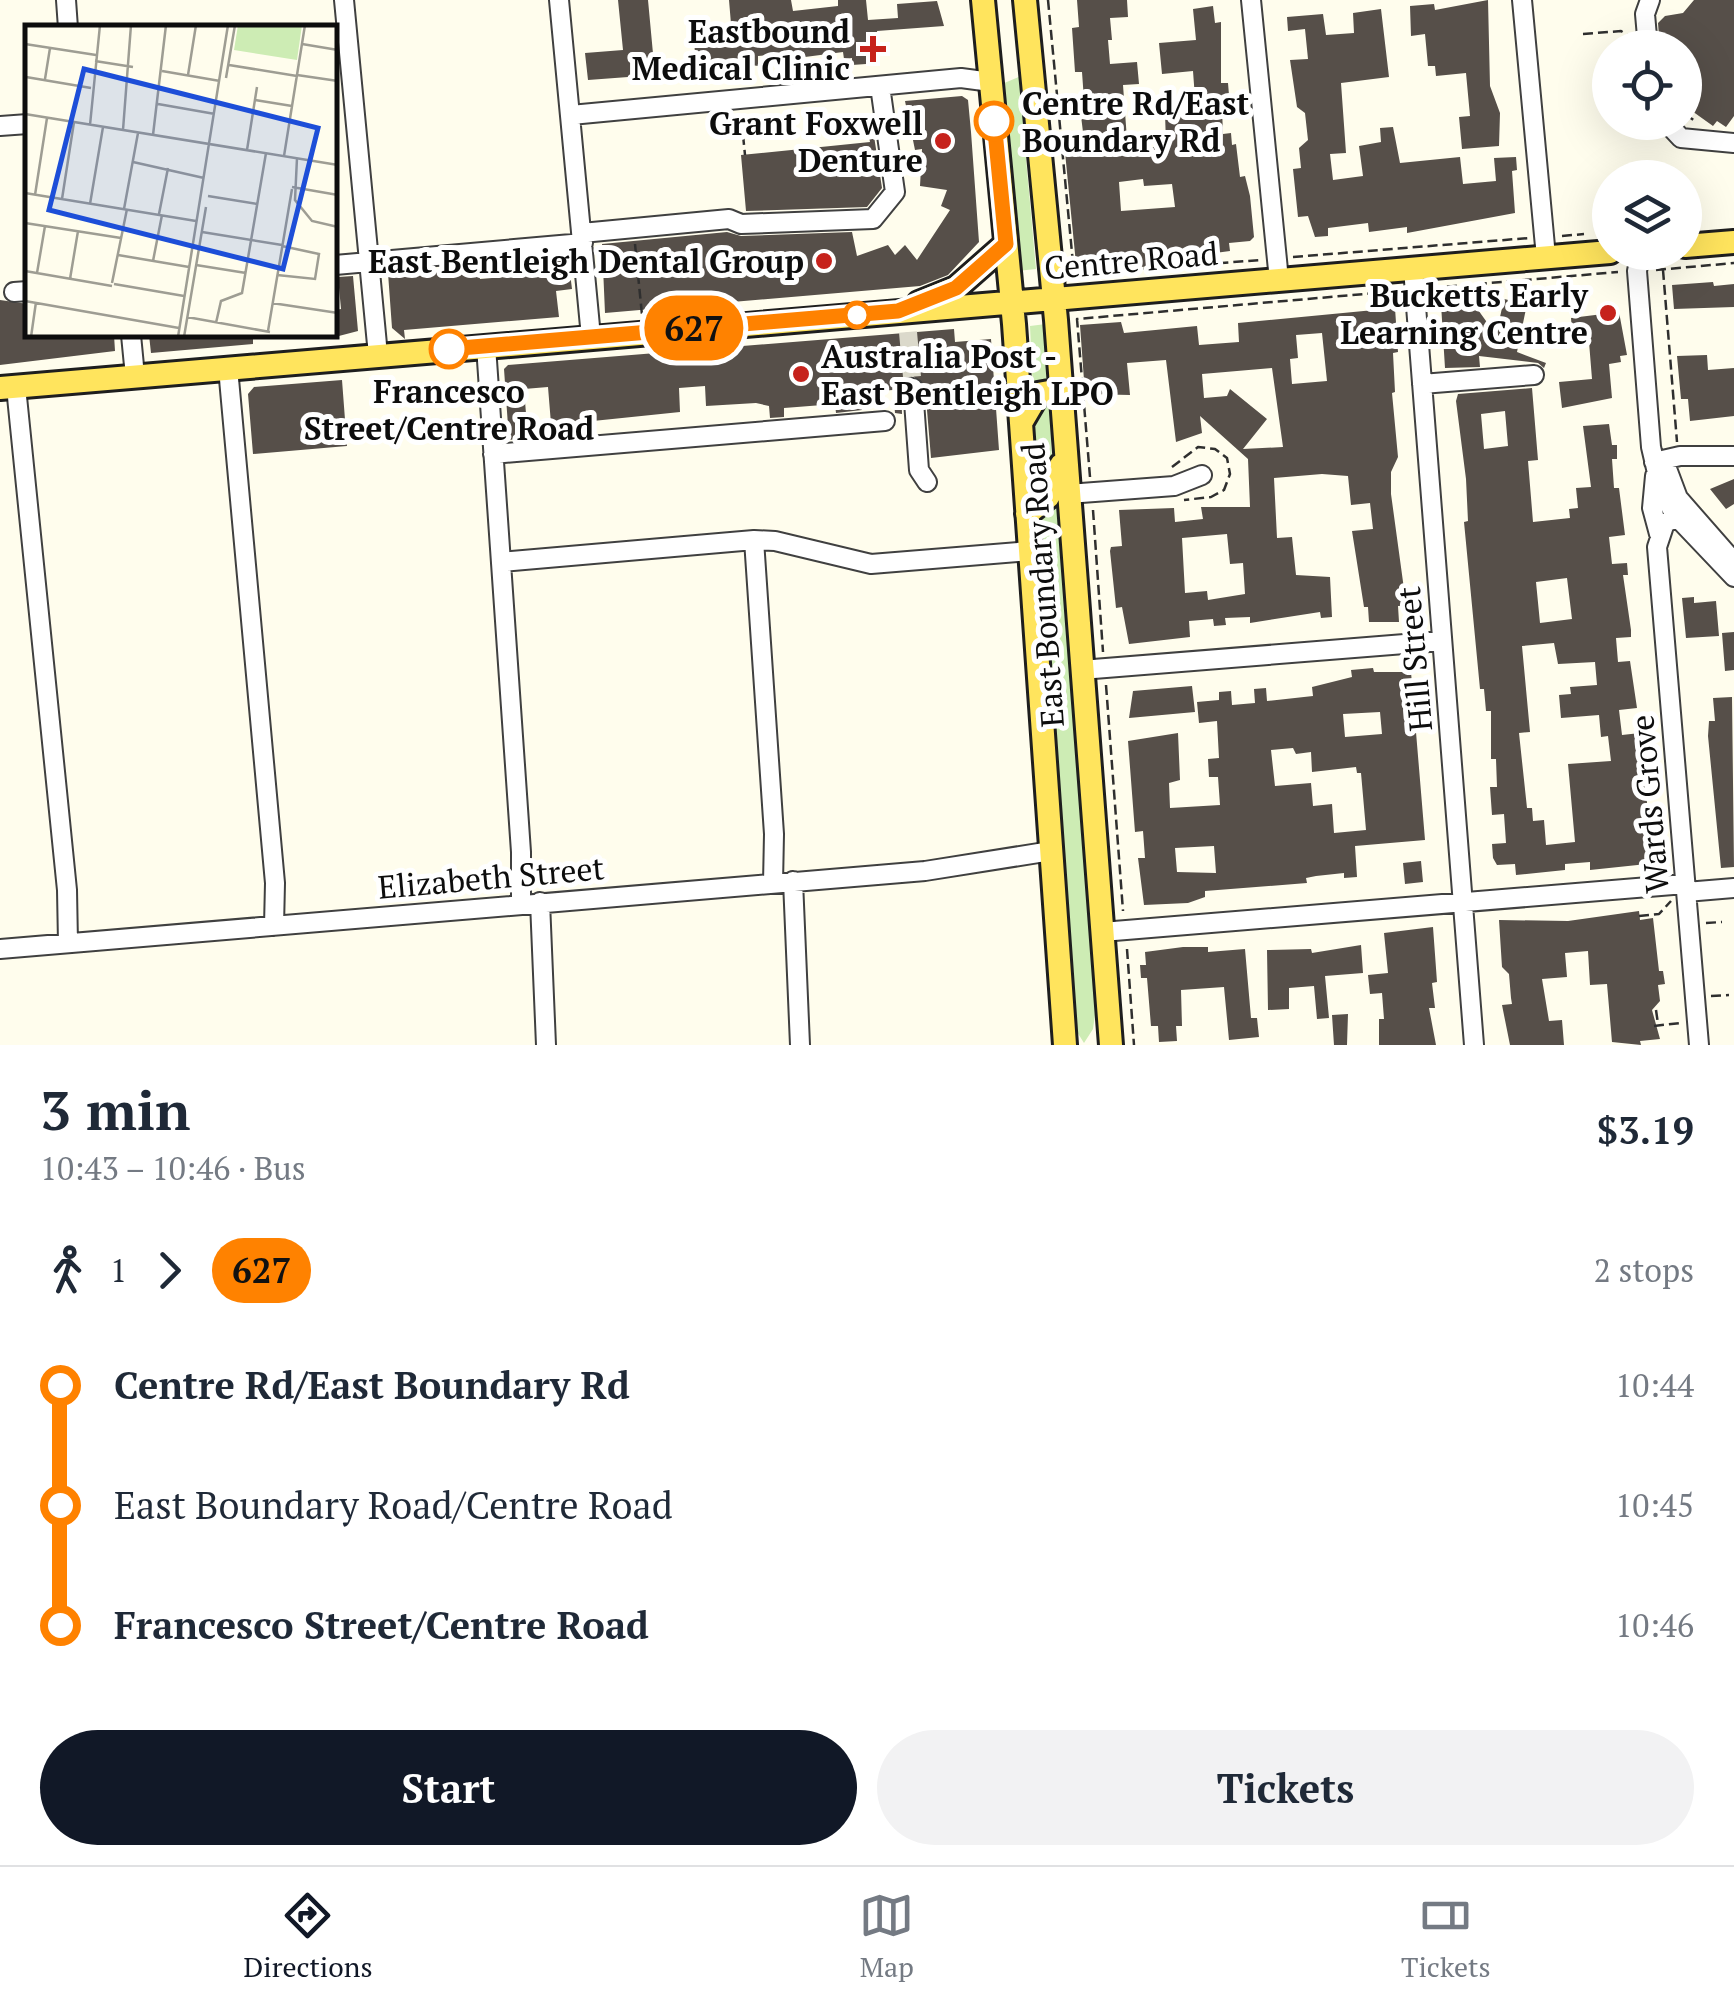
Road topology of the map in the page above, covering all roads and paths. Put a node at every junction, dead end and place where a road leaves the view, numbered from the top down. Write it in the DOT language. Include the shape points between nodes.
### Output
graph roads {
  1 [pos="66,0"];
  2 [pos="344,0"];
  3 [pos="559,0"];
  4 [pos="983,0"];
  5 [pos="1025,0"];
  6 [pos="1048,0"];
  7 [pos="1251,0"];
  8 [pos="1522,0"];
  9 [pos="1650,0"];
  10 [pos="68,25"];
  11 [pos="1644,30"];
  12 [pos="1592,33"];
  13 [pos="1583,34"];
  14 [pos="1028,38"];
  15 [pos="988,51"];
  16 [pos="961,78"];
  17 [pos="991,82"];
  18 [pos="880,86"];
  19 [pos="571,114"];
  20 [pos="25,124"];
  21 [pos="0,126"];
  22 [pos="743,135"];
  23 [pos="1699,140"];
  24 [pos="1734,144"];
  25 [pos="744,155"];
  26 [pos="634,228"];
  27 [pos="1592,234"];
  28 [pos="582,238"];
  29 [pos="1734,242"];
  30 [pos="1006,244"];
  31 [pos="1702,245"];
  32 [pos="1545,247"];
  33 [pos="1592,251"];
  34 [pos="369,262"];
  35 [pos="338,265"];
  36 [pos="1413,268"];
  37 [pos="1278,269"];
  38 [pos="1638,270"];
  39 [pos="1664,270"];
  40 [pos="1054,299"];
  41 [pos="1011,302"];
  42 [pos="642,315"];
  43 [pos="904,318"];
  44 [pos="591,337"];
  45 [pos="130,338"];
  46 [pos="486,346"];
  47 [pos="378,356"];
  48 [pos="228,368"];
  49 [pos="1534,375"];
  50 [pos="135,376"];
  51 [pos="1422,384"];
  52 [pos="8,387"];
  53 [pos="912,388"];
  54 [pos="1060,390"];
  55 [pos="885,422"];
  56 [pos="1021,422"];
  57 [pos="1063,437"];
  58 [pos="493,454"];
  59 [pos="1734,456"];
  60 [pos="1664,463"];
  61 [pos="1202,475"];
  62 [pos="927,482"];
  63 [pos="1068,494"];
  64 [pos="1027,514"];
  65 [pos="1682,517"];
  66 [pos="1658,534"];
  67 [pos="754,540"];
  68 [pos="1030,551"];
  69 [pos="1660,558"];
  70 [pos="502,562"];
  71 [pos="1734,562"];
  72 [pos="1734,576"];
  73 [pos="1442,641"];
  74 [pos="1082,670"];
  75 [pos="1052,858"];
  76 [pos="783,882"];
  77 [pos="1734,888"];
  78 [pos="1681,892"];
  79 [pos="1464,902"];
  80 [pos="531,903"];
  81 [pos="1639,916"];
  82 [pos="1722,922"];
  83 [pos="1704,923"];
  84 [pos="280,925"];
  85 [pos="1102,932"];
  86 [pos="74,943"];
  87 [pos="0,949"];
  88 [pos="1729,994"];
  89 [pos="1710,996"];
  90 [pos="1656,1010"];
  91 [pos="1682,1023"];
  92 [pos="546,1045"];
  93 [pos="800,1045"];
  94 [pos="1065,1045"];
  95 [pos="1111,1045"];
  96 [pos="1474,1045"];
  97 [pos="1699,1045"];
  1 -- 10 [label="street"];
  2 -- 34 [label="street"];
  3 -- 19 [label="street"];
  4 -- 15 [label="main road, East Boundary Road"];
  5 -- 14 [label="main road, East Boundary Road"];
  6 -- 37 [label="path" via="1074,274"];
  7 -- 37 [label="street"];
  8 -- 32 [label="street"];
  9 -- 11 [label="street"];
  12 -- 13 [label="path"];
  14 -- 17 [label="main road" via="1018,68"];
  14 -- 40 [label="main road, East Boundary Road"];
  15 -- 16 [label="street"];
  15 -- 17 [label="main road, East Boundary Road"];
  16 -- 17 [label="street"];
  16 -- 18 [label="street"];
  17 -- 30 [label="main road, East Boundary Road"];
  18 -- 19 [label="street"];
  18 -- 26 [label="street" via="895,192 873,219 729,219"];
  19 -- 28 [label="street"];
  20 -- 21 [label="street"];
  22 -- 25 [label="path"];
  23 -- 24 [label="street"];
  26 -- 28 [label="street"];
  26 -- 42 [label="path"];
  27 -- 32 [label="path"];
  28 -- 34 [label="street"];
  28 -- 44 [label="street"];
  29 -- 31 [label="main road"];
  30 -- 41 [label="main road, East Boundary Road"];
  30 -- 43 [label="main road" via="956,288"];
  32 -- 33 [label="main road, Centre Road"];
  32 -- 36 [label="main road, Centre Road"];
  32 -- 37 [label="path"];
  34 -- 35 [label="street"];
  34 -- 47 [label="street"];
  36 -- 37 [label="main road, Centre Road"];
  36 -- 51 [label="street, Hill Street"];
  37 -- 40 [label="main road, Centre Road"];
  38 -- 60 [label="street"];
  39 -- 60 [label="path"];
  40 -- 41 [label="main road, Centre Road"];
  40 -- 54 [label="main road, East Boundary Road"];
  41 -- 43 [label="main road, Centre Road"];
  41 -- 56 [label="main road, East Boundary Road"];
  43 -- 44 [label="main road, Centre Road"];
  44 -- 46 [label="main road, Centre Road"];
  45 -- 50 [label="street"];
  46 -- 47 [label="main road, Centre Road"];
  46 -- 58 [label="street"];
  47 -- 48 [label="main road, Centre Road"];
  48 -- 50 [label="main road, Centre Road"];
  48 -- 84 [label="street"];
  49 -- 51 [label="street"];
  50 -- 52 [label="main road, Centre Road"];
  51 -- 73 [label="street, Hill Street"];
  52 -- 86 [label="street"];
  53 -- 62 [label="street" via="919,470"];
  54 -- 56 [label="main road" via="1038,394"];
  54 -- 57 [label="main road, East Boundary Road"];
  55 -- 58 [label="street"];
  56 -- 64 [label="main road, East Boundary Road"];
  57 -- 63 [label="main road, East Boundary Road"];
  57 -- 64 [label="main road" via="1054,488"];
  58 -- 70 [label="street"];
  59 -- 60 [label="street"];
  60 -- 65 [label="street"];
  60 -- 66 [label="street, Wards Grove" via="1652,508"];
  61 -- 63 [label="street" via="1174,486"];
  63 -- 74 [label="main road, East Boundary Road"];
  64 -- 68 [label="main road, East Boundary Road"];
  65 -- 66 [label="street"];
  65 -- 69 [label="street"];
  65 -- 71 [label="street"];
  65 -- 72 [label="street"];
  66 -- 69 [label="street, Wards Grove"];
  67 -- 68 [label="street" via="870,564"];
  67 -- 70 [label="street"];
  67 -- 76 [label="street"];
  68 -- 75 [label="main road, East Boundary Road"];
  69 -- 78 [label="street, Wards Grove"];
  70 -- 80 [label="street" via="521,852"];
  73 -- 74 [label="street"];
  73 -- 79 [label="street, Hill Street"];
  74 -- 85 [label="main road, East Boundary Road"];
  75 -- 76 [label="street, Elizabeth Street"];
  75 -- 94 [label="main road, East Boundary Road"];
  76 -- 80 [label="street, Elizabeth Street"];
  76 -- 93 [label="street"];
  77 -- 78 [label="street"];
  78 -- 79 [label="street"];
  78 -- 81 [label="path" via="1660,914"];
  78 -- 97 [label="street, Wards Grove"];
  79 -- 85 [label="street"];
  79 -- 96 [label="street, Hill Street"];
  80 -- 84 [label="street, Elizabeth Street"];
  80 -- 92 [label="street"];
  82 -- 83 [label="path"];
  84 -- 86 [label="street, Elizabeth Street"];
  85 -- 95 [label="main road, East Boundary Road"];
  86 -- 87 [label="street, Elizabeth Street"];
  88 -- 89 [label="path"];
  90 -- 91 [label="path" via="1656,1026"];
}
